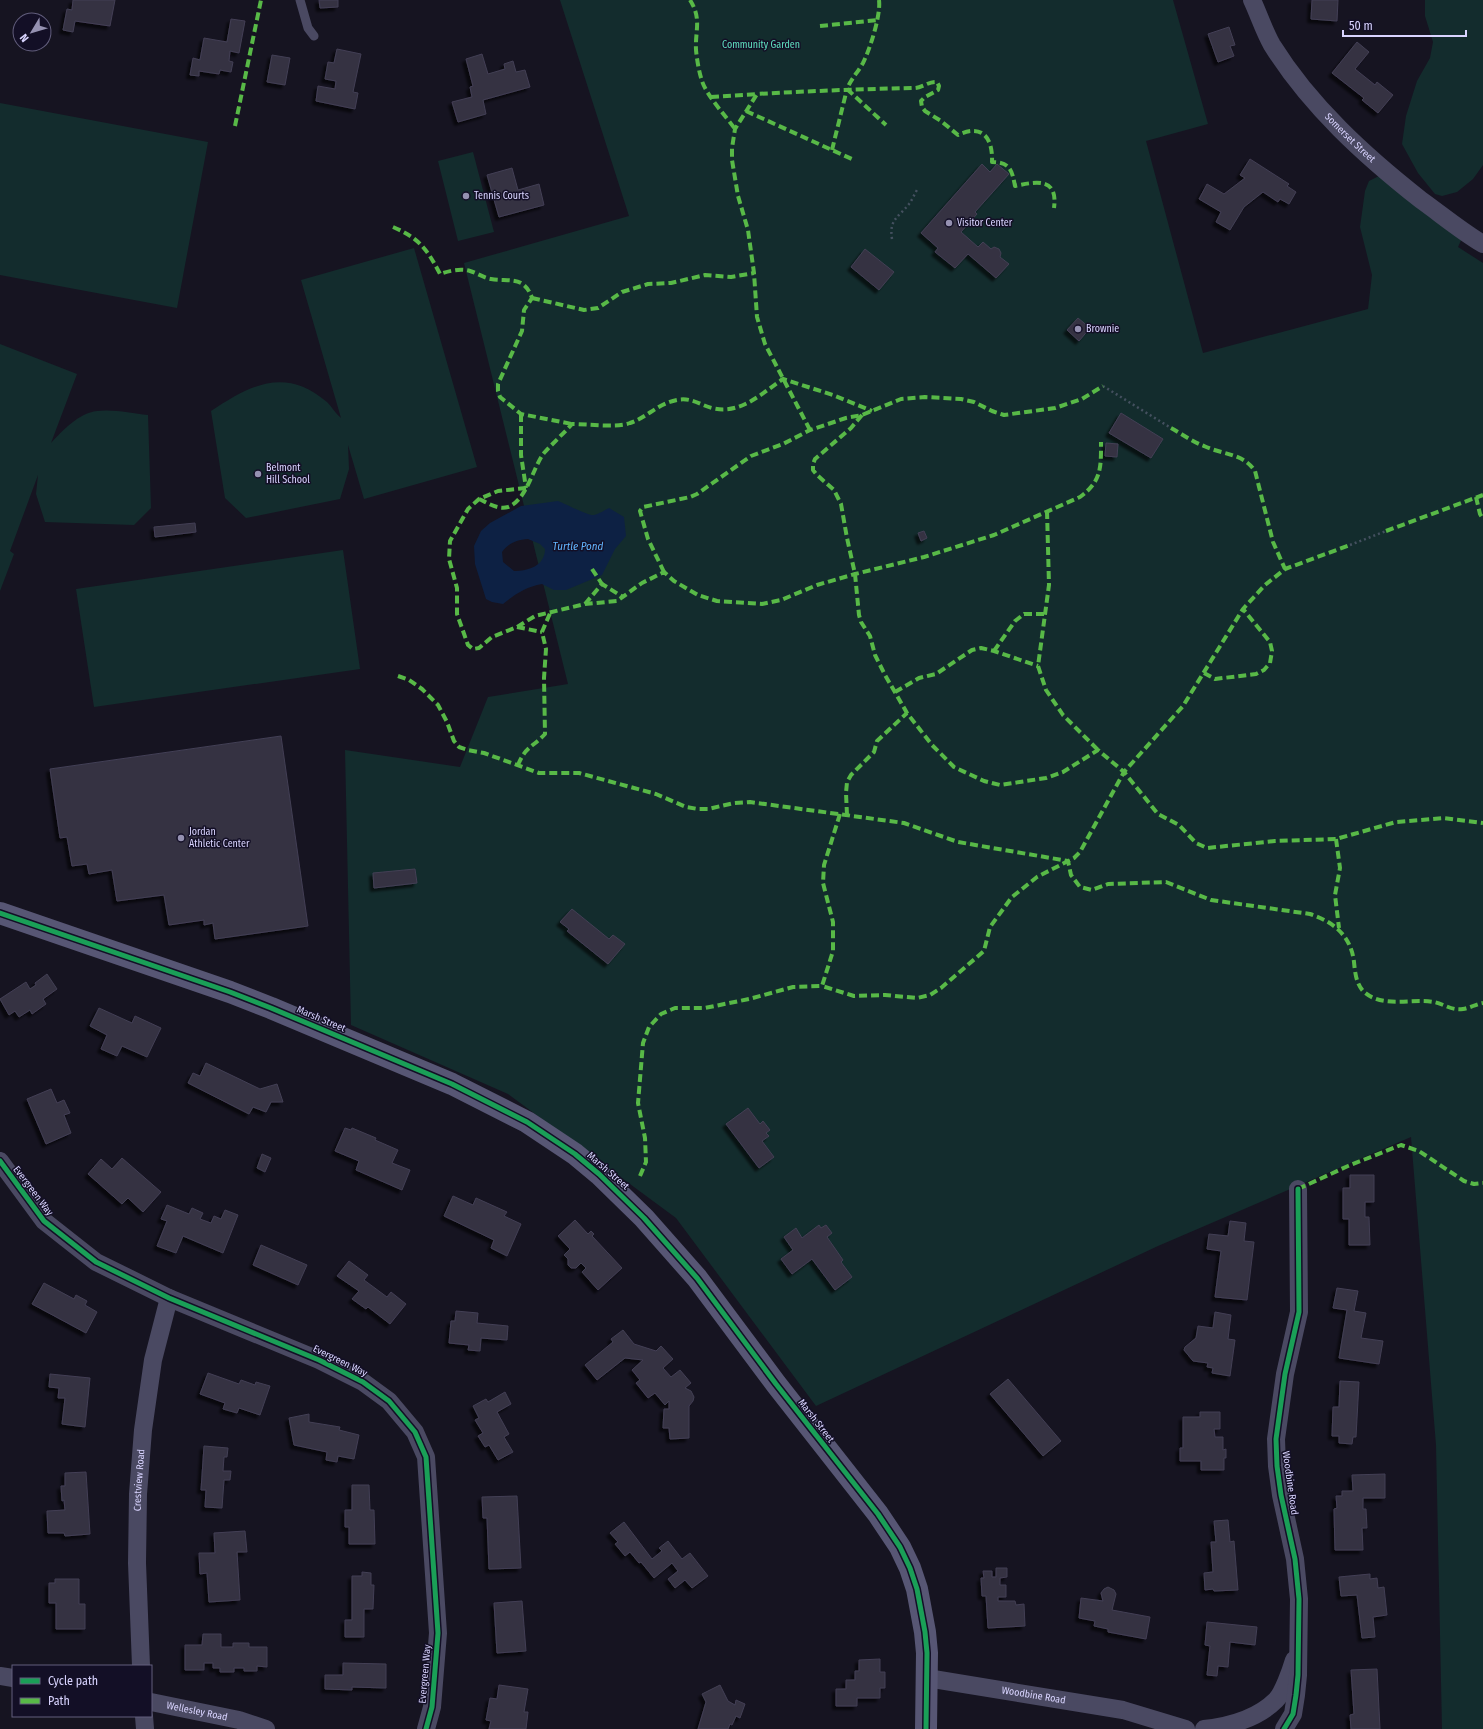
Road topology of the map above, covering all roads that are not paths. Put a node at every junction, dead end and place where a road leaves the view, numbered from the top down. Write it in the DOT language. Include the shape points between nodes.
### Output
graph roads {
  1 [pos="300,0"];
  2 [pos="1252,0"];
  3 [pos="314,36"];
  4 [pos="1483,244"];
  5 [pos="0,913"];
  6 [pos="0,1161"];
  7 [pos="1298,1189"];
  8 [pos="169,1298"];
  9 [pos="1299,1644"];
  10 [pos="141,1665"];
  11 [pos="0,1676"];
  12 [pos="12,1678"];
  13 [pos="927,1678"];
  14 [pos="152,1702"];
  15 [pos="144,1717"];
  16 [pos="145,1729"];
  17 [pos="266,1729"];
  18 [pos="426,1729"];
  19 [pos="926,1729"];
  20 [pos="1186,1729"];
  21 [pos="1204,1729"];
  22 [pos="1284,1729"];
  1 -- 3 [label="lane" via="308,28"];
  2 -- 4 [label="street, Somerset Street" via="1271,43 1291,73 1329,117 1390,175"];
  5 -- 13 [label="street, Marsh Street" via="279,1011 476,1096 527,1122 575,1154 621,1194 697,1278 892,1533 910,1568 920,1603 925,1632"];
  6 -- 8 [label="street, Evergreen Way" via="44,1221 96,1262"];
  7 -- 9 [label="street, Woodbine Road" via="1299,1312 1285,1374 1276,1439 1281,1495 1296,1558"];
  8 -- 10 [label="street, Crestview Road" via="153,1360 143,1430 138,1494 137,1563"];
  8 -- 18 [label="street, Evergreen Way" via="319,1360 363,1382 389,1401 415,1432 426,1456 438,1633 432,1707"];
  9 -- 21 [label="street, Woodbine Road" via="1277,1699 1245,1720 1224,1727"];
  9 -- 22 [label="street, Woodbine Road" via="1293,1714"];
  11 -- 12 [label="street"];
  13 -- 19 [label="street, Marsh Street"];
  13 -- 20 [label="street, Woodbine Road" via="1123,1710"];
  14 -- 17 [label="street, Wellesley Road" via="239,1720"];
  15 -- 16 [label="street"];
}
